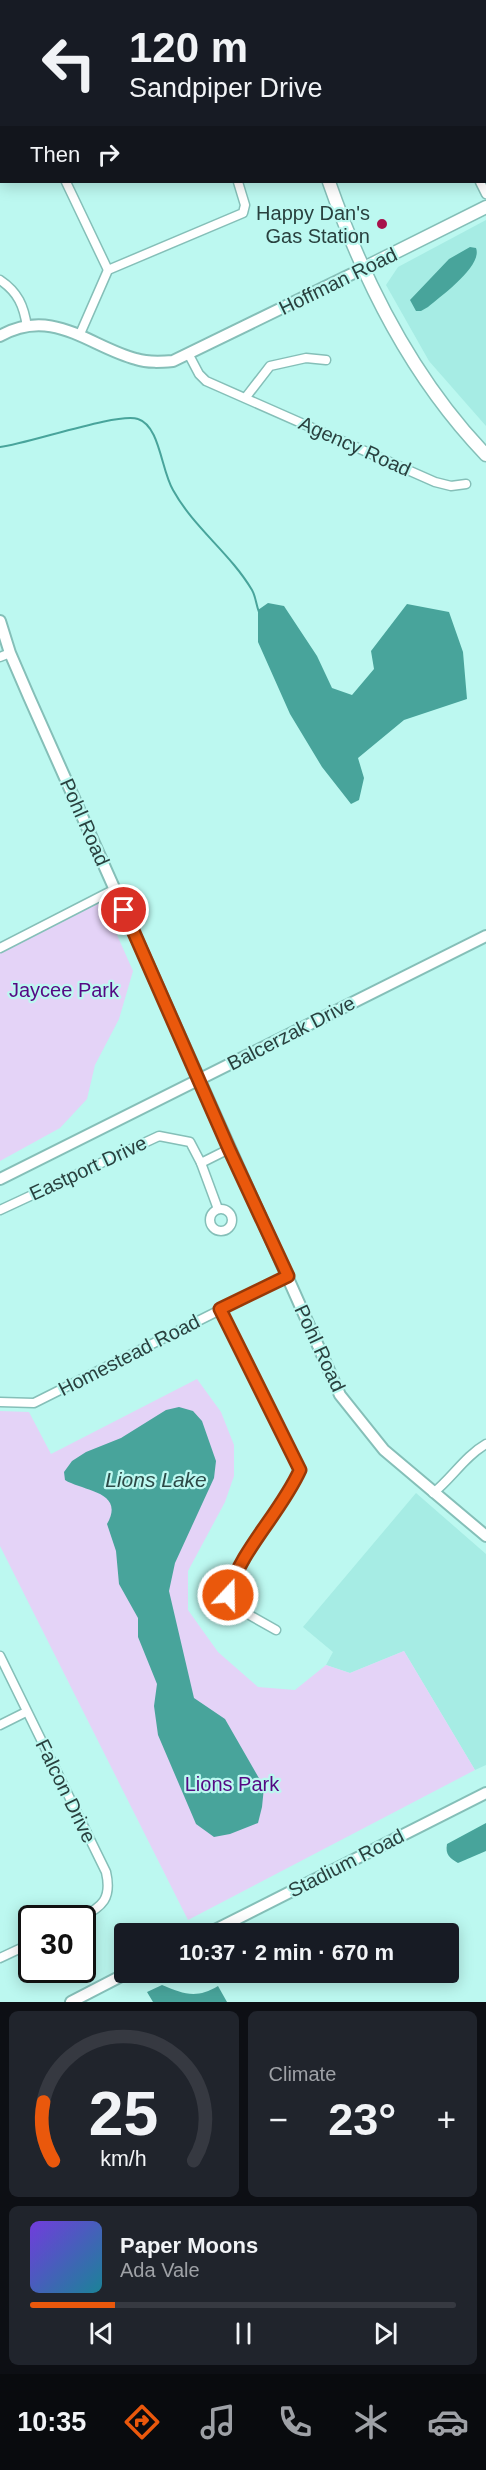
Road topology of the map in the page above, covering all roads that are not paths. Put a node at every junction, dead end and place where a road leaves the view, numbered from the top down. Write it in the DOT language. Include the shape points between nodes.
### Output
graph roads {
  1 [pos="66,183"];
  2 [pos="238,183"];
  3 [pos="329,183"];
  4 [pos="486,207"];
  5 [pos="362,269"];
  6 [pos="108,270"];
  7 [pos="0,280"];
  8 [pos="27,327"];
  9 [pos="80,334"];
  10 [pos="0,336"];
  11 [pos="189,355"];
  12 [pos="326,360"];
  13 [pos="246,397"];
  14 [pos="486,455"];
  15 [pos="466,484"];
  16 [pos="0,621"];
  17 [pos="5,655"];
  18 [pos="115,889"];
  19 [pos="486,936"];
  20 [pos="0,948"];
  21 [pos="199,1079"];
  22 [pos="229,1149"];
  23 [pos="201,1163"];
  24 [pos="0,1179"];
  25 [pos="218,1209"];
  26 [pos="0,1210"];
  27 [pos="288,1276"];
  28 [pos="220,1309"];
  29 [pos="0,1402"];
  30 [pos="486,1444"];
  31 [pos="433,1493"];
  32 [pos="486,1536"];
  33 [pos="276,1630"];
  34 [pos="0,1656"];
  35 [pos="26,1712"];
  36 [pos="0,1725"];
  37 [pos="486,1792"];
  38 [pos="96,1908"];
  39 [pos="229,1923"];
  40 [pos="18,1950"];
  41 [pos="0,1958"];
  42 [pos="114,1980"];
  43 [pos="71,2002"];
  1 -- 6 [label="street"];
  2 -- 6 [label="street" via="245,205 243,213"];
  3 -- 5 [label="main road"];
  4 -- 5 [label="main road, Hoffman Road"];
  5 -- 11 [label="street, Hoffman Road"];
  5 -- 14 [label="main road" via="417,368"];
  6 -- 9 [label="street"];
  7 -- 8 [label="street" via="12,289 23,306"];
  8 -- 9 [label="street" via="54,327"];
  8 -- 10 [label="street"];
  9 -- 11 [label="street" via="149,362 173,361"];
  11 -- 13 [label="street, Agency Road" via="206,381"];
  12 -- 13 [label="street" via="306,358 270,366"];
  13 -- 15 [label="street, Agency Road" via="435,482"];
  16 -- 17 [label="street, Pohl Road"];
  17 -- 18 [label="street, Pohl Road"];
  18 -- 20 [label="street"];
  18 -- 21 [label="street, Pohl Road"];
  19 -- 21 [label="street, Balcerzak Drive"];
  21 -- 22 [label="street, Pohl Road"];
  21 -- 24 [label="street, Balcerzak Drive"];
  22 -- 23 [label="street"];
  22 -- 27 [label="street, Pohl Road"];
  23 -- 25 [label="street, Eastport Drive"];
  23 -- 26 [label="street, Eastport Drive" via="190,1142 159,1136"];
  27 -- 28 [label="street, Homestead Road"];
  27 -- 31 [label="street, Pohl Road" via="340,1395 384,1450"];
  28 -- 29 [label="street, Homestead Road" via="34,1403"];
  28 -- 33 [label="street" via="300,1470 289,1494 233,1578 228,1595 237,1608"];
  30 -- 31 [label="street"];
  31 -- 32 [label="street, Pohl Road"];
  34 -- 35 [label="street, Falcon Drive"];
  35 -- 36 [label="street"];
  35 -- 38 [label="street, Falcon Drive" via="106,1872 108,1895"];
  37 -- 39 [label="street, Stadium Road"];
  40 -- 41 [label="street"];
  42 -- 43 [label="street"];
}
